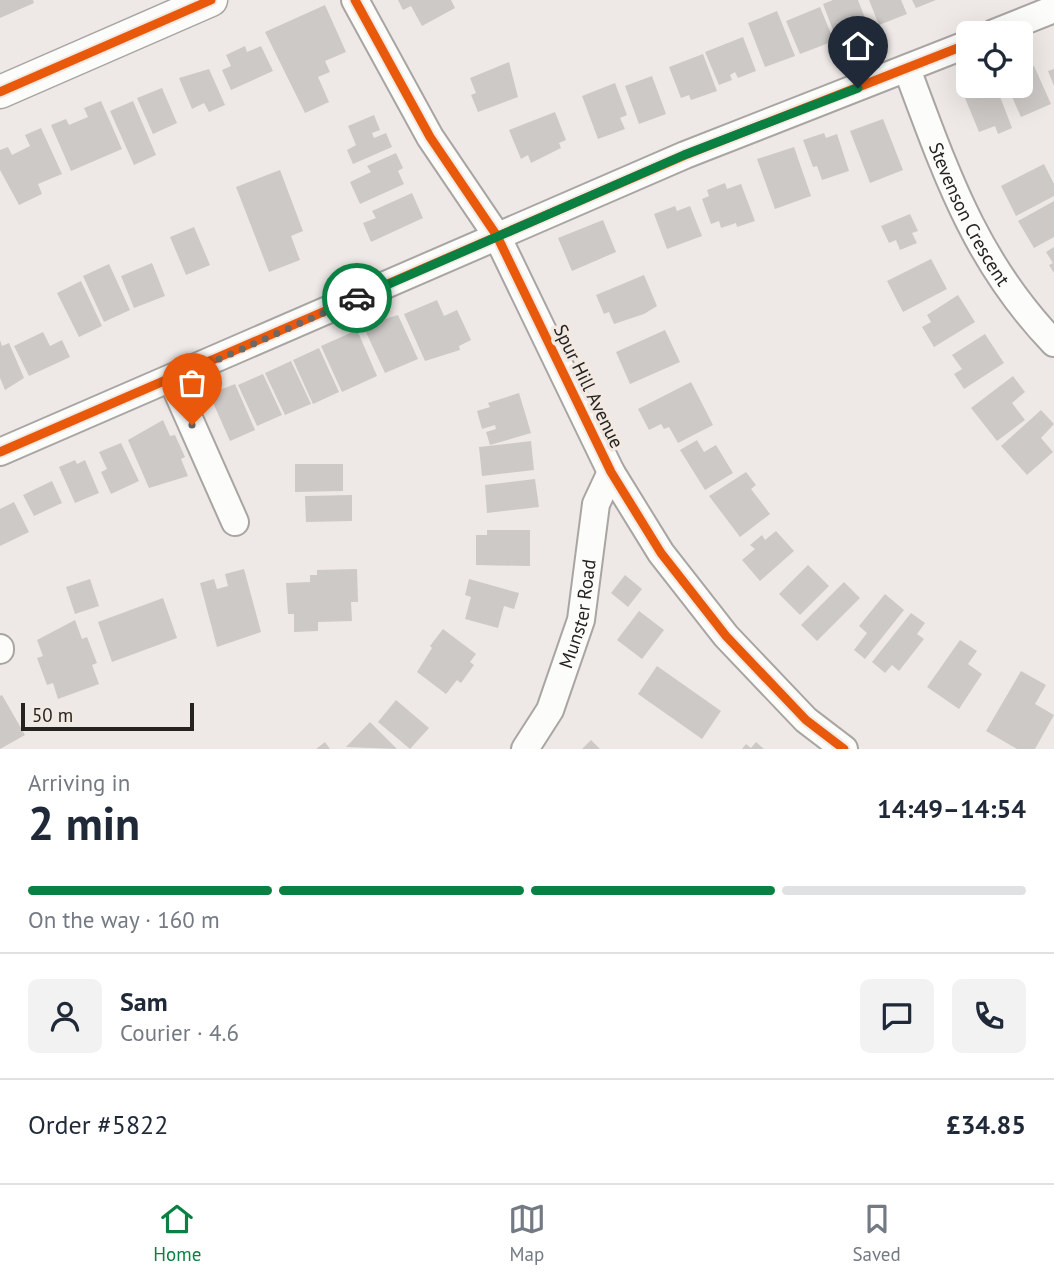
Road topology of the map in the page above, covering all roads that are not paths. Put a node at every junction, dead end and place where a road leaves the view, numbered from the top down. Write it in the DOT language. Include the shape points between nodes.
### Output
graph roads {
  1 [pos="355,0"];
  2 [pos="199,2"];
  3 [pos="1054,9"];
  4 [pos="1024,21"];
  5 [pos="956,49"];
  6 [pos="907,69"];
  7 [pos="0,92"];
  8 [pos="496,236"];
  9 [pos="1054,343"];
  10 [pos="172,380"];
  11 [pos="0,452"];
  12 [pos="611,472"];
  13 [pos="234,522"];
  14 [pos="525,749"];
  15 [pos="844,749"];
  1 -- 8 [label="street, Spur Hill Avenue" via="430,137"];
  2 -- 7 [label="street"];
  3 -- 4 [label="street"];
  5 -- 6 [label="street"];
  6 -- 8 [label="street" via="684,155"];
  6 -- 9 [label="street, Stevenson Crescent" via="978,243 1023,309"];
  8 -- 10 [label="street"];
  8 -- 12 [label="street, Spur Hill Avenue"];
  10 -- 11 [label="street"];
  10 -- 13 [label="street"];
  12 -- 14 [label="street, Munster Road" via="596,504 581,620 550,710"];
  12 -- 15 [label="street, Spur Hill Avenue" via="661,553 726,636 806,720"];
}
